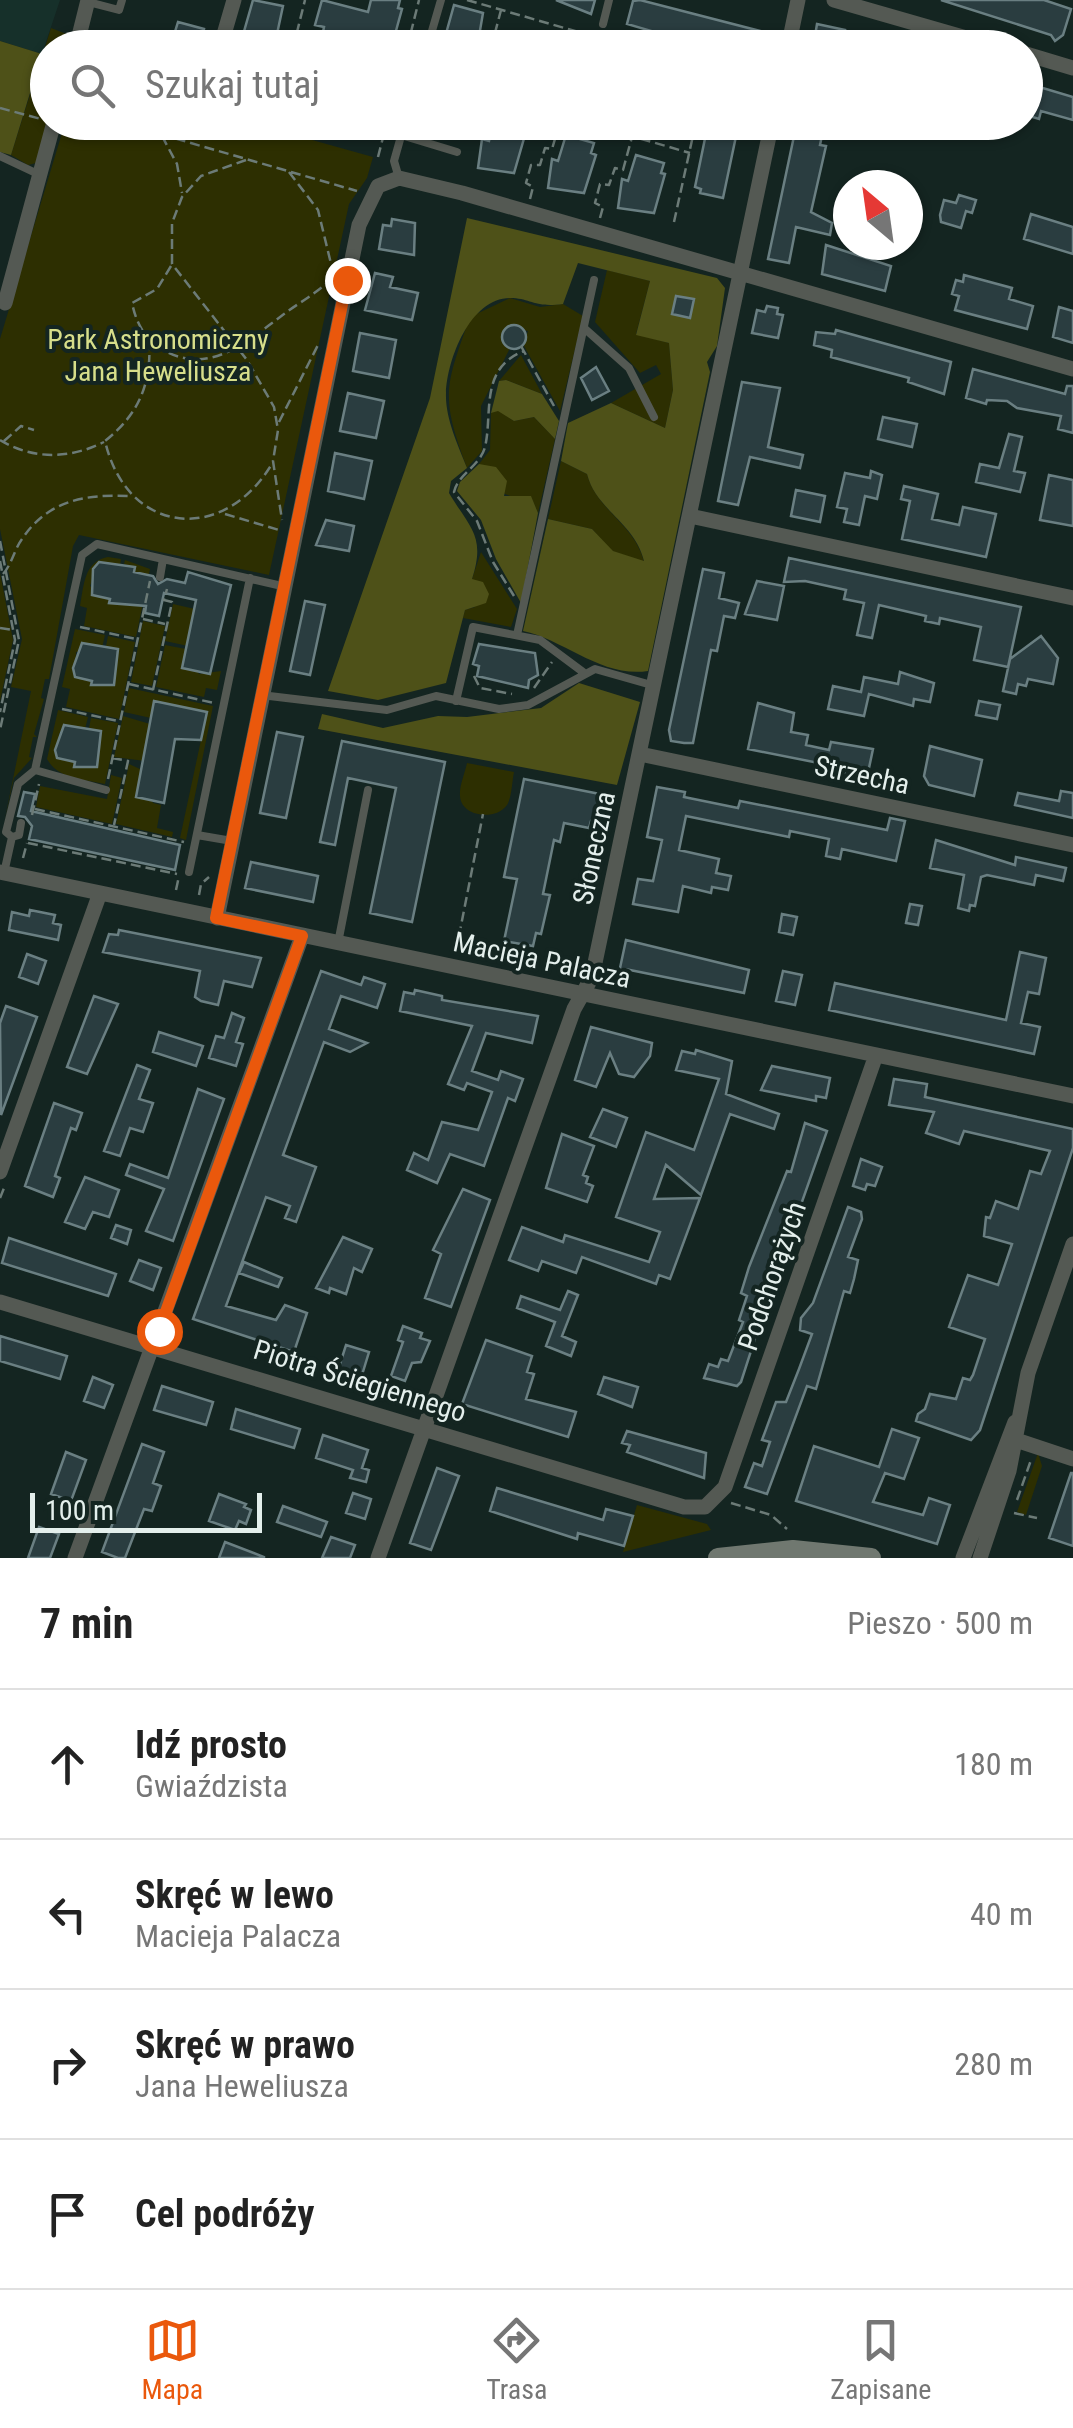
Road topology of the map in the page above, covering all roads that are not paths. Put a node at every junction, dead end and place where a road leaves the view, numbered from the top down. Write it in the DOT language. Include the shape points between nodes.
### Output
graph roads {
  1 [pos="122,0"];
  2 [pos="234,0"];
  3 [pos="441,0"];
  4 [pos="609,0"];
  5 [pos="798,0"];
  6 [pos="834,0"];
  7 [pos="88,1"];
  8 [pos="602,24"];
  9 [pos="81,30"];
  10 [pos="225,30"];
  11 [pos="432,30"];
  12 [pos="792,30"];
  13 [pos="938,30"];
  14 [pos="1043,59"];
  15 [pos="1073,68"];
  16 [pos="49,140"];
  17 [pos="400,140"];
  18 [pos="415,140"];
  19 [pos="768,140"];
  20 [pos="457,152"];
  21 [pos="0,156"];
  22 [pos="40,175"];
  23 [pos="399,178"];
  24 [pos="739,272"];
  25 [pos="594,280"];
  26 [pos="5,284"];
  27 [pos="6,303"];
  28 [pos="584,328"];
  29 [pos="1073,368"];
  30 [pos="654,417"];
  31 [pos="690,516"];
  32 [pos="164,559"];
  33 [pos="160,577"];
  34 [pos="250,578"];
  35 [pos="282,586"];
  36 [pos="1073,598"];
  37 [pos="517,635"];
  38 [pos="583,672"];
  39 [pos="654,686"];
  40 [pos="260,696"];
  41 [pos="456,701"];
  42 [pos="640,754"];
  43 [pos="38,771"];
  44 [pos="106,790"];
  45 [pos="368,790"];
  46 [pos="26,825"];
  47 [pos="197,834"];
  48 [pos="12,838"];
  49 [pos="232,841"];
  50 [pos="1073,845"];
  51 [pos="2,872"];
  52 [pos="183,874"];
  53 [pos="100,893"];
  54 [pos="216,918"];
  55 [pos="302,936"];
  56 [pos="338,943"];
  57 [pos="582,994"];
  58 [pos="876,1055"];
  59 [pos="1073,1096"];
  60 [pos="0,1172"];
  61 [pos="1073,1244"];
  62 [pos="0,1302"];
  63 [pos="153,1348"];
  64 [pos="425,1430"];
  65 [pos="1011,1438"];
  66 [pos="1073,1459"];
  67 [pos="711,1503"];
  68 [pos="75,1558"];
  69 [pos="378,1558"];
  70 [pos="718,1558"];
  71 [pos="872,1558"];
  72 [pos="964,1558"];
  73 [pos="980,1558"];
  1 -- 7 [label="lane" via="119,10"];
  2 -- 10 [label="street"];
  3 -- 11 [label="lane"];
  4 -- 8 [label="lane"];
  5 -- 12 [label="street"];
  6 -- 13 [label="street"];
  7 -- 9 [label="street"];
  14 -- 15 [label="street"];
  16 -- 22 [label="street"];
  17 -- 23 [label="lane" via="394,161"];
  18 -- 20 [label="lane"];
  19 -- 24 [label="street, Słoneczna"];
  21 -- 22 [label="lane"];
  22 -- 26 [label="street"];
  23 -- 24 [label="street"];
  23 -- 35 [label="street" via="370,196 340,278"];
  24 -- 29 [label="street"];
  24 -- 31 [label="street, Słoneczna"];
  25 -- 28 [label="lane"];
  26 -- 27 [label="street"];
  28 -- 30 [label="lane" via="629,368"];
  28 -- 37 [label="lane"];
  31 -- 36 [label="street"];
  31 -- 39 [label="street, Słoneczna"];
  32 -- 33 [label="lane"];
  32 -- 34 [label="lane"];
  32 -- 43 [label="lane" via="97,544 82,555"];
  34 -- 35 [label="lane"];
  34 -- 47 [label="lane"];
  35 -- 40 [label="street"];
  37 -- 38 [label="lane" via="540,640"];
  37 -- 41 [label="lane" via="473,627"];
  38 -- 39 [label="lane" via="596,669"];
  38 -- 41 [label="lane" via="528,705 499,709"];
  39 -- 42 [label="street, Słoneczna"];
  40 -- 41 [label="lane" via="370,710 436,696"];
  40 -- 49 [label="street"];
  42 -- 50 [label="street, Strzecha"];
  42 -- 57 [label="street, Słoneczna" via="592,977"];
  43 -- 44 [label="lane"];
  43 -- 48 [label="lane" via="18,784 6,832"];
  45 -- 56 [label="lane"];
  46 -- 48 [label="lane"];
  47 -- 49 [label="lane"];
  47 -- 52 [label="lane"];
  48 -- 51 [label="lane"];
  49 -- 54 [label="street"];
  51 -- 53 [label="street, Macieja Palacza"];
  53 -- 54 [label="street, Macieja Palacza"];
  53 -- 60 [label="street"];
  54 -- 55 [label="street, Macieja Palacza"];
  55 -- 56 [label="street, Macieja Palacza"];
  55 -- 63 [label="street"];
  56 -- 57 [label="street, Macieja Palacza"];
  57 -- 58 [label="street, Macieja Palacza"];
  57 -- 64 [label="street, Słoneczna"];
  58 -- 59 [label="street, Macieja Palacza"];
  58 -- 67 [label="street, Podchorążych" via="725,1487"];
  61 -- 65 [label="street"];
  62 -- 63 [label="street, Piotra Ściegiennego"];
  63 -- 64 [label="street, Piotra Ściegiennego"];
  63 -- 68 [label="street"];
  64 -- 67 [label="street, Piotra Ściegiennego" via="684,1507"];
  64 -- 69 [label="street, Słoneczna"];
  65 -- 66 [label="street"];
  65 -- 72 [label="street"];
  65 -- 73 [label="street"];
  70 -- 71 [label="street" via="773,1550"];
}
